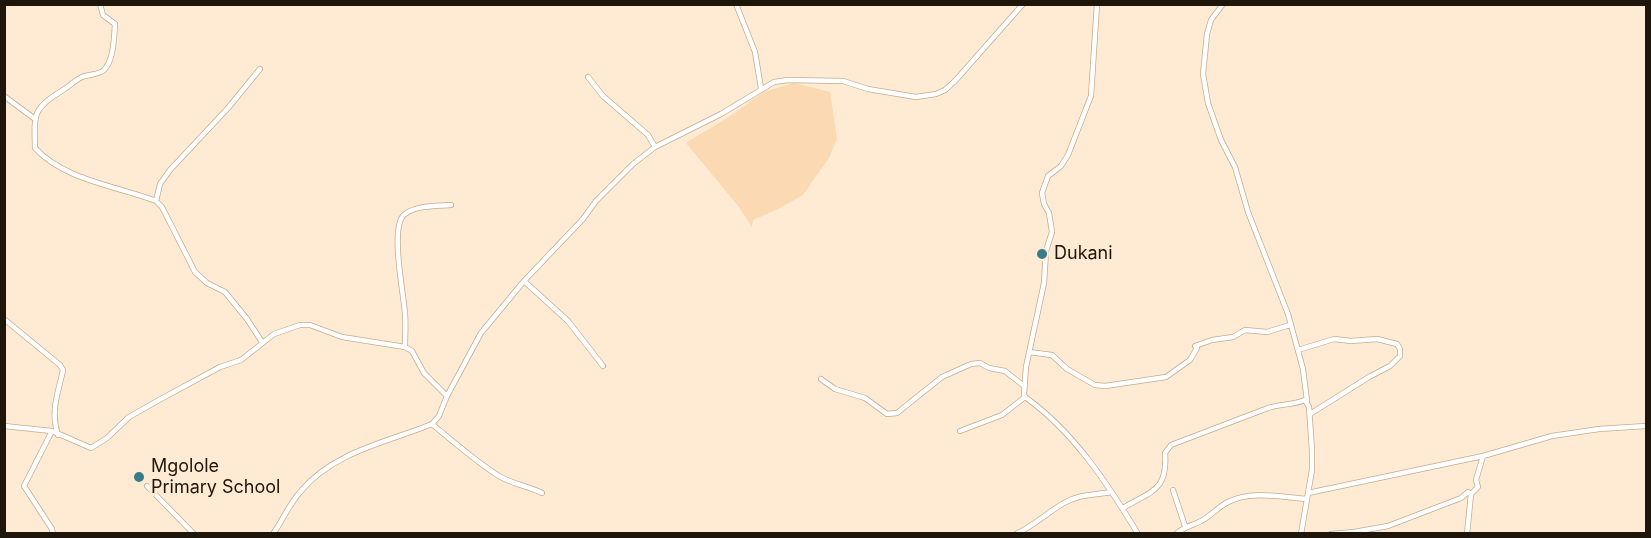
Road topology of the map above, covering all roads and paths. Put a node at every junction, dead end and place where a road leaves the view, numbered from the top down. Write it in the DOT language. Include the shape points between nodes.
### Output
graph roads {
  1 [pos="100,4"];
  2 [pos="736,4"];
  3 [pos="1023,4"];
  4 [pos="1097,4"];
  5 [pos="1223,4"];
  6 [pos="260,69"];
  7 [pos="588,77"];
  8 [pos="761,88"];
  9 [pos="4,96"];
  10 [pos="35,119"];
  11 [pos="655,147"];
  12 [pos="156,201"];
  13 [pos="451,205"];
  14 [pos="524,280"];
  15 [pos="4,319"];
  16 [pos="1290,325"];
  17 [pos="262,342"];
  18 [pos="405,347"];
  19 [pos="1298,350"];
  20 [pos="1029,352"];
  21 [pos="603,366"];
  22 [pos="821,379"];
  23 [pos="1024,386"];
  24 [pos="447,396"];
  25 [pos="1025,397"];
  26 [pos="1307,401"];
  27 [pos="1310,414"];
  28 [pos="432,424"];
  29 [pos="4,426"];
  30 [pos="1647,426"];
  31 [pos="52,431"];
  32 [pos="960,431"];
  33 [pos="58,435"];
  34 [pos="1483,456"];
  35 [pos="147,486"];
  36 [pos="1173,490"];
  37 [pos="1111,492"];
  38 [pos="542,493"];
  39 [pos="1471,494"];
  40 [pos="1307,496"];
  41 [pos="1122,508"];
  42 [pos="1185,526"];
  43 [pos="53,534"];
  44 [pos="194,534"];
  45 [pos="273,534"];
  46 [pos="1016,534"];
  47 [pos="1138,534"];
  48 [pos="1176,534"];
  49 [pos="1302,534"];
  50 [pos="1331,534"];
  51 [pos="1467,534"];
  1 -- 10 [label="street" via="103,15 114,24 106,68 79,78 49,99 40,106"];
  2 -- 8 [label="street" via="755,52"];
  3 -- 8 [label="street" via="955,81 936,94 891,94 838,81 788,80"];
  4 -- 20 [label="street" via="1088,106 1068,155 1048,176 1042,193 1052,231"];
  5 -- 16 [label="street" via="1211,20 1207,34 1203,74 1206,94"];
  6 -- 12 [label="street" via="170,170 160,183"];
  7 -- 11 [label="street" via="603,96 648,135"];
  8 -- 11 [label="street" via="721,114"];
  9 -- 10 [label="street"];
  10 -- 12 [label="street" via="35,147 50,162"];
  11 -- 14 [label="street" via="596,201 584,219"];
  12 -- 17 [label="street" via="195,272 225,292"];
  13 -- 18 [label="street" via="416,209 399,220"];
  14 -- 21 [label="street" via="568,321"];
  14 -- 24 [label="street" via="481,333"];
  15 -- 33 [label="street" via="63,370 55,405"];
  16 -- 19 [label="street"];
  16 -- 20 [label="street" via="1267,332 1245,330 1233,337 1205,342 1196,346 1190,360 1166,377 1105,386 1087,381 1052,355"];
  17 -- 18 [label="street" via="274,334 310,325 342,337"];
  17 -- 33 [label="street" via="241,360 129,417 99,445 91,448"];
  18 -- 24 [label="street"];
  19 -- 26 [label="street"];
  19 -- 27 [label="street" via="1334,339 1377,339 1397,344 1400,349 1400,356 1390,366"];
  20 -- 23 [label="street"];
  22 -- 23 [label="street" via="835,389 865,398 891,415 942,377 971,364 1005,371"];
  23 -- 25 [label="street"];
  24 -- 28 [label="street"];
  25 -- 32 [label="street" via="1002,415"];
  25 -- 37 [label="street" via="1058,424"];
  26 -- 27 [label="street"];
  26 -- 41 [label="street" via="1277,405 1171,446 1165,453 1165,475 1160,486"];
  27 -- 40 [label="street" via="1312,451"];
  28 -- 38 [label="street" via="501,477"];
  28 -- 45 [label="street" via="362,449 321,472 301,490"];
  29 -- 31 [label="street"];
  30 -- 34 [label="street" via="1552,436"];
  31 -- 33 [label="street"];
  31 -- 43 [label="street" via="24,486"];
  34 -- 39 [label="street" via="1476,480 1478,487"];
  34 -- 40 [label="street"];
  35 -- 44 [label="street"];
  36 -- 42 [label="street"];
  37 -- 41 [label="street"];
  37 -- 46 [label="street" via="1070,500"];
  39 -- 50 [label="street" via="1388,526"];
  39 -- 51 [label="street"];
  40 -- 42 [label="street" via="1239,498"];
  40 -- 49 [label="street"];
  41 -- 47 [label="street"];
  42 -- 48 [label="street"];
}
